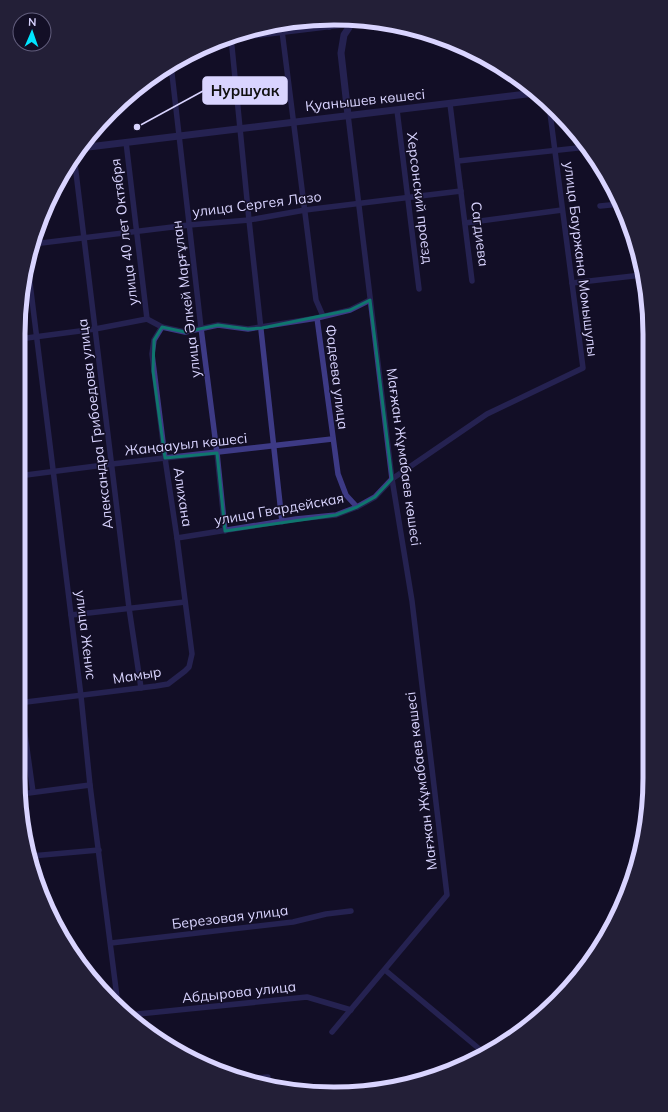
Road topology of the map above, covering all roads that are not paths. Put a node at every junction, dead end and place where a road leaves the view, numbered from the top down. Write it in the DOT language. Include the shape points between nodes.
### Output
graph roads {
  1 [pos="337,25"];
  2 [pos="350,26"];
  3 [pos="329,27"];
  4 [pos="282,30"];
  5 [pos="282,33"];
  6 [pos="256,36"];
  7 [pos="231,42"];
  8 [pos="172,71"];
  9 [pos="528,94"];
  10 [pos="450,104"];
  11 [pos="397,110"];
  12 [pos="549,113"];
  13 [pos="348,115"];
  14 [pos="293,122"];
  15 [pos="241,128"];
  16 [pos="179,136"];
  17 [pos="126,142"];
  18 [pos="88,147"];
  19 [pos="580,148"];
  20 [pos="554,151"];
  21 [pos="458,162"];
  22 [pos="75,165"];
  23 [pos="461,191"];
  24 [pos="408,197"];
  25 [pos="358,204"];
  26 [pos="614,205"];
  27 [pos="600,206"];
  28 [pos="305,210"];
  29 [pos="562,210"];
  30 [pos="249,220"];
  31 [pos="465,223"];
  32 [pos="189,225"];
  33 [pos="136,231"];
  34 [pos="84,238"];
  35 [pos="39,243"];
  36 [pos="637,275"];
  37 [pos="472,281"];
  38 [pos="30,282"];
  39 [pos="572,283"];
  40 [pos="419,289"];
  41 [pos="370,300"];
  42 [pos="320,317"];
  43 [pos="147,319"];
  44 [pos="162,327"];
  45 [pos="201,328"];
  46 [pos="262,328"];
  47 [pos="95,329"];
  48 [pos="37,337"];
  49 [pos="25,338"];
  50 [pos="583,368"];
  51 [pos="332,439"];
  52 [pos="274,446"];
  53 [pos="217,453"];
  54 [pos="165,458"];
  55 [pos="112,464"];
  56 [pos="53,472"];
  57 [pos="25,475"];
  58 [pos="392,479"];
  59 [pos="357,507"];
  60 [pos="282,522"];
  61 [pos="225,530"];
  62 [pos="177,538"];
  63 [pos="185,602"];
  64 [pos="129,608"];
  65 [pos="71,615"];
  66 [pos="185,671"];
  67 [pos="141,688"];
  68 [pos="81,696"];
  69 [pos="25,701"];
  70 [pos="25,738"];
  71 [pos="90,785"];
  72 [pos="34,792"];
  73 [pos="26,793"];
  74 [pos="99,850"];
  75 [pos="35,856"];
  76 [pos="351,911"];
  77 [pos="111,943"];
  78 [pos="385,970"];
  79 [pos="117,997"];
  80 [pos="352,1010"];
  81 [pos="135,1014"];
  82 [pos="332,1032"];
  83 [pos="481,1050"];
  84 [pos="268,1077"];
  85 [pos="261,1078"];
  1 -- 3 [label="street"];
  2 -- 13 [label="street, Мағжан Жұмабаев көшесі" via="344,35 341,53"];
  3 -- 5 [label="street"];
  4 -- 5 [label="street, Фадеева улица"];
  5 -- 6 [label="street"];
  5 -- 14 [label="street, Фадеева улица"];
  7 -- 15 [label="street"];
  8 -- 16 [label="street, улица Әлкей Марғұлан"];
  9 -- 10 [label="street, Қуанышев көшесі"];
  10 -- 11 [label="street, Қуанышев көшесі"];
  10 -- 21 [label="street, Сагдиева"];
  11 -- 13 [label="street, Қуанышев көшесі"];
  11 -- 24 [label="street, Херсонский проезд"];
  12 -- 20 [label="street, улица Бауржана Момышулы"];
  13 -- 14 [label="street, Қуанышев көшесі"];
  13 -- 25 [label="street, Мағжан Жұмабаев көшесі"];
  14 -- 15 [label="street, Қуанышев көшесі"];
  14 -- 28 [label="street, Фадеева улица"];
  15 -- 16 [label="street, Қуанышев көшесі"];
  15 -- 30 [label="street"];
  16 -- 17 [label="street, Қуанышев көшесі"];
  16 -- 32 [label="street, улица Әлкей Марғұлан"];
  17 -- 18 [label="street, Қуанышев көшесі"];
  17 -- 33 [label="street, улица 40 лет Октября"];
  19 -- 20 [label="street"];
  20 -- 21 [label="street"];
  20 -- 29 [label="street, улица Бауржана Момышулы"];
  21 -- 23 [label="street, Сагдиева"];
  22 -- 34 [label="street, Александра Грибоедова улица"];
  23 -- 24 [label="street, улица Сергея Лазо"];
  23 -- 31 [label="street, Сагдиева"];
  24 -- 25 [label="street, улица Сергея Лазо"];
  24 -- 40 [label="street, Херсонский проезд"];
  25 -- 28 [label="street, улица Сергея Лазо"];
  25 -- 41 [label="street, Мағжан Жұмабаев көшесі"];
  26 -- 27 [label="street"];
  28 -- 30 [label="street, улица Сергея Лазо"];
  28 -- 42 [label="street, Фадеева улица"];
  29 -- 31 [label="street"];
  29 -- 39 [label="street, улица Бауржана Момышулы"];
  30 -- 32 [label="street, улица Сергея Лазо"];
  30 -- 46 [label="street"];
  31 -- 37 [label="street, Сагдиева"];
  32 -- 33 [label="street, улица Сергея Лазо"];
  32 -- 45 [label="street, улица Әлкей Марғұлан"];
  33 -- 34 [label="street, улица Сергея Лазо"];
  33 -- 43 [label="street, улица 40 лет Октября"];
  34 -- 35 [label="street, улица Сергея Лазо"];
  34 -- 47 [label="street, Александра Грибоедова улица"];
  36 -- 39 [label="street"];
  38 -- 48 [label="street, улица Женис"];
  39 -- 50 [label="street, улица Бауржана Момышулы"];
  41 -- 42 [label="street" via="350,310"];
  41 -- 58 [label="street, Мағжан Жұмабаев көшесі"];
  42 -- 46 [label="street"];
  42 -- 51 [label="street, Фадеева улица"];
  43 -- 44 [label="street"];
  43 -- 47 [label="street"];
  44 -- 45 [label="street" via="185,332"];
  44 -- 54 [label="street, Алихана" via="154,340 152,354"];
  45 -- 46 [label="street" via="218,325 248,330"];
  45 -- 53 [label="street, улица Әлкей Марғұлан"];
  46 -- 52 [label="street"];
  47 -- 48 [label="street"];
  47 -- 55 [label="street, Александра Грибоедова улица"];
  48 -- 49 [label="street"];
  48 -- 56 [label="street, улица Женис"];
  50 -- 58 [label="street, улица Гвардейская" via="487,414"];
  51 -- 52 [label="street, Жаңаауыл көшесі"];
  51 -- 59 [label="street, Фадеева улица" via="342,487"];
  52 -- 53 [label="street, Жаңаауыл көшесі"];
  52 -- 60 [label="street"];
  53 -- 54 [label="street, Жаңаауыл көшесі"];
  53 -- 61 [label="street, улица Әлкей Марғұлан"];
  54 -- 55 [label="street, Жаңаауыл көшесі"];
  54 -- 62 [label="street, Алихана"];
  55 -- 56 [label="street, Жаңаауыл көшесі"];
  55 -- 64 [label="street, Александра Грибоедова улица"];
  56 -- 57 [label="street, Жаңаауыл көшесі"];
  56 -- 65 [label="street, улица Женис"];
  58 -- 59 [label="street, улица Гвардейская" via="375,497"];
  58 -- 78 [label="street, Мағжан Жұмабаев көшесі" via="412,601 448,895"];
  59 -- 60 [label="street, улица Гвардейская" via="336,515"];
  60 -- 61 [label="street, улица Гвардейская"];
  61 -- 62 [label="street, улица Гвардейская"];
  62 -- 63 [label="street, Алихана"];
  63 -- 64 [label="street"];
  63 -- 66 [label="street, Алихана" via="192,654 189,667"];
  64 -- 65 [label="street"];
  64 -- 67 [label="street, Александра Грибоедова улица"];
  65 -- 68 [label="street, улица Женис"];
  66 -- 67 [label="street, Мамыр" via="168,684"];
  67 -- 68 [label="street, Мамыр"];
  68 -- 69 [label="street, Мамыр"];
  68 -- 71 [label="street, улица Женис"];
  70 -- 72 [label="street"];
  71 -- 72 [label="street"];
  71 -- 74 [label="street, улица Женис"];
  72 -- 73 [label="street"];
  74 -- 75 [label="street"];
  74 -- 77 [label="street, улица Женис"];
  76 -- 77 [label="street, Березовая улица" via="293,922"];
  77 -- 79 [label="street, улица Женис"];
  78 -- 80 [label="street"];
  78 -- 83 [label="street"];
  80 -- 81 [label="street, Абдырова улица" via="307,997"];
  80 -- 82 [label="street"];
  84 -- 85 [label="street"];
}
